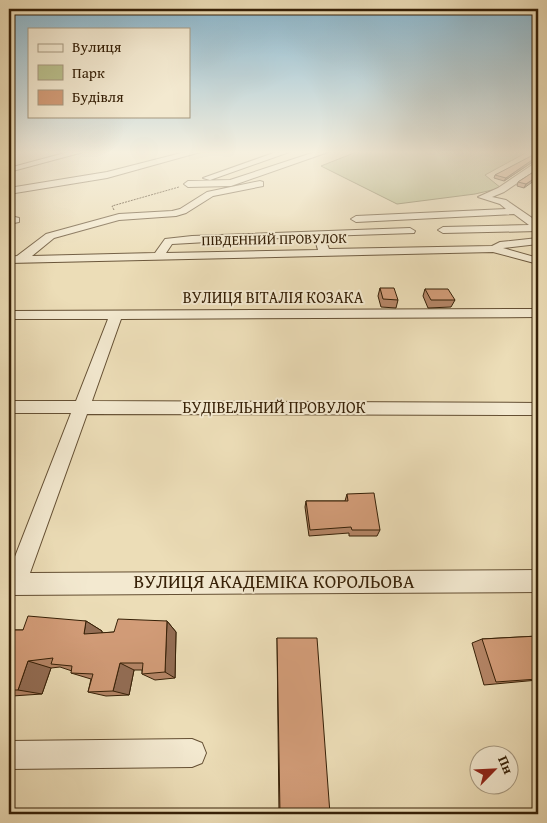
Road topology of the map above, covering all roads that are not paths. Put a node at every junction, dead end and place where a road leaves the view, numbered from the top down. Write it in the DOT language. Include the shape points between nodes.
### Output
graph roads {
  1 [pos="233,189"];
  2 [pos="502,189"];
  3 [pos="516,211"];
  4 [pos="356,219"];
  5 [pos="538,227"];
  6 [pos="443,230"];
  7 [pos="410,231"];
  8 [pos="318,233"];
  9 [pos="538,242"];
  10 [pos="494,249"];
  11 [pos="325,252"];
  12 [pos="159,256"];
  13 [pos="21,259"];
  14 [pos="9,260"];
  15 [pos="538,261"];
  16 [pos="538,313"];
  17 [pos="9,315"];
  18 [pos="116,315"];
  19 [pos="82,406"];
  20 [pos="9,407"];
  21 [pos="538,409"];
  22 [pos="538,581"];
  23 [pos="12,584"];
  24 [pos="192,753"];
  25 [pos="9,755"];
  1 -- 13 [label="street" via="210,194 173,214 119,217 50,236"];
  2 -- 3 [label="street" via="483,197 503,202"];
  3 -- 4 [label="street"];
  3 -- 5 [label="street"];
  5 -- 6 [label="street"];
  7 -- 8 [label="street"];
  8 -- 11 [label="street"];
  8 -- 12 [label="street" via="169,242"];
  9 -- 10 [label="street" via="500,245"];
  10 -- 11 [label="street, ПІВДЕННИЙ ПРОВУЛОК"];
  10 -- 15 [label="street, ПІВДЕННИЙ ПРОВУЛОК"];
  11 -- 12 [label="street, ПІВДЕННИЙ ПРОВУЛОК"];
  12 -- 13 [label="street, ПІВДЕННИЙ ПРОВУЛОК"];
  13 -- 14 [label="street, ПІВДЕННИЙ ПРОВУЛОК"];
  16 -- 18 [label="street, ВУЛИЦЯ ВІТАЛІЯ КОЗАКА"];
  17 -- 18 [label="street, ВУЛИЦЯ ВІТАЛІЯ КОЗАКА"];
  18 -- 19 [label="street"];
  19 -- 20 [label="street, БУДІВЕЛЬНИЙ ПРОВУЛОК"];
  19 -- 21 [label="street, БУДІВЕЛЬНИЙ ПРОВУЛОК"];
  19 -- 23 [label="street"];
  22 -- 23 [label="street, ВУЛИЦЯ АКАДЕМІКА КОРОЛЬОВА"];
  24 -- 25 [label="street"];
}
